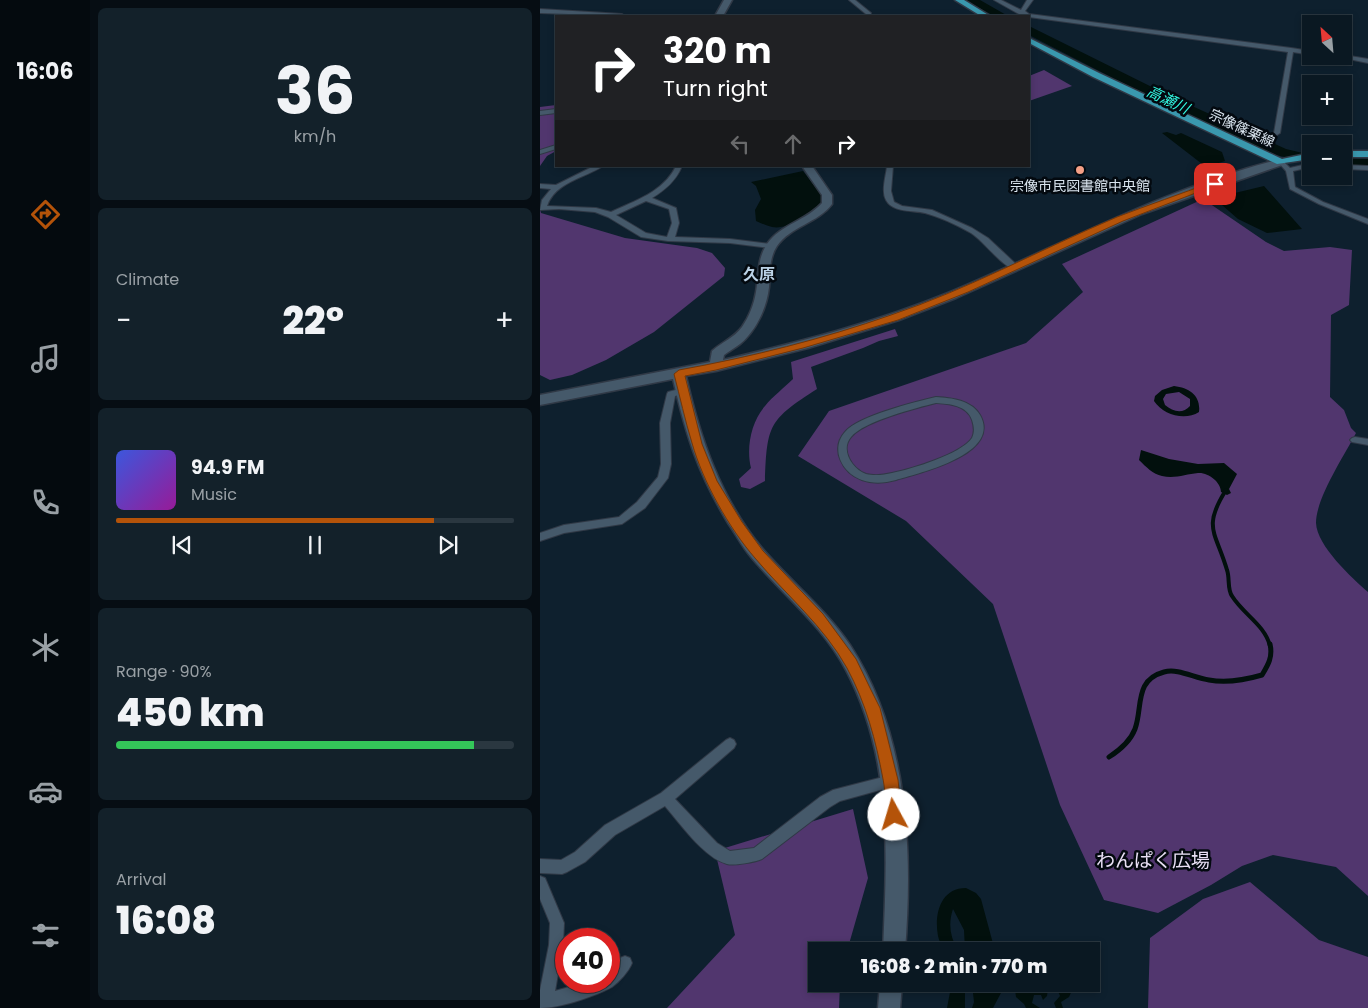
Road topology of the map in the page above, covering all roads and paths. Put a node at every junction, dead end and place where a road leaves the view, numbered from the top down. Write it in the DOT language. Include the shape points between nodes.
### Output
graph roads {
  1 [pos="728,0"];
  2 [pos="852,0"];
  3 [pos="959,0"];
  4 [pos="997,0"];
  5 [pos="1030,0"];
  6 [pos="540,11"];
  7 [pos="1021,13"];
  8 [pos="606,15"];
  9 [pos="720,15"];
  10 [pos="868,15"];
  11 [pos="984,15"];
  12 [pos="1030,41"];
  13 [pos="1291,50"];
  14 [pos="1302,52"];
  15 [pos="1352,58"];
  16 [pos="1368,61"];
  17 [pos="555,111"];
  18 [pos="540,113"];
  19 [pos="1277,133"];
  20 [pos="555,147"];
  21 [pos="540,152"];
  22 [pos="1352,154"];
  23 [pos="1368,154"];
  24 [pos="1302,158"];
  25 [pos="1281,162"];
  26 [pos="598,167"];
  27 [pos="678,167"];
  28 [pos="807,167"];
  29 [pos="890,167"];
  30 [pos="1302,167"];
  31 [pos="1352,167"];
  32 [pos="1368,168"];
  33 [pos="1289,170"];
  34 [pos="540,186"];
  35 [pos="558,187"];
  36 [pos="645,198"];
  37 [pos="542,207"];
  38 [pos="611,215"];
  39 [pos="1368,222"];
  40 [pos="670,239"];
  41 [pos="771,246"];
  42 [pos="1015,268"];
  43 [pos="716,367"];
  44 [pos="679,374"];
  45 [pos="683,391"];
  46 [pos="540,400"];
  47 [pos="867,422"];
  48 [pos="1355,440"];
  49 [pos="1368,442"];
  50 [pos="540,538"];
  51 [pos="730,744"];
  52 [pos="891,780"];
  53 [pos="666,798"];
  54 [pos="540,866"];
  55 [pos="540,883"];
  56 [pos="894,942"];
  57 [pos="625,963"];
  58 [pos="620,968"];
  59 [pos="890,992"];
  60 [pos="580,993"];
  61 [pos="545,1004"];
  62 [pos="889,1008"];
  1 -- 9 [label="street"];
  2 -- 10 [label="street"];
  3 -- 11 [label="main road"];
  4 -- 7 [label="street"];
  5 -- 7 [label="street"];
  6 -- 8 [label="street"];
  7 -- 13 [label="street"];
  12 -- 25 [label="main road, 宗像篠栗線"];
  13 -- 14 [label="street"];
  13 -- 19 [label="street"];
  15 -- 16 [label="street"];
  17 -- 18 [label="street"];
  20 -- 21 [label="street"];
  22 -- 23 [label="main road"];
  24 -- 25 [label="main road, 宗像篠栗線"];
  25 -- 33 [label="street"];
  25 -- 42 [label="street" via="1120,219"];
  26 -- 35 [label="street"];
  27 -- 36 [label="street" via="671,181"];
  28 -- 41 [label="street" via="827,195 827,204 818,214 783,231"];
  29 -- 42 [label="street" via="887,190 891,203 927,212 975,232"];
  30 -- 33 [label="street"];
  31 -- 32 [label="street"];
  33 -- 39 [label="street" via="1292,188"];
  34 -- 35 [label="street"];
  35 -- 37 [label="street"];
  36 -- 38 [label="street"];
  36 -- 40 [label="street" via="672,208 677,217"];
  37 -- 38 [label="street" via="596,210"];
  38 -- 40 [label="street" via="644,236"];
  40 -- 41 [label="street"];
  41 -- 43 [label="street" via="757,308 742,335 717,354"];
  42 -- 43 [label="street" via="895,318"];
  43 -- 44 [label="street"];
  44 -- 45 [label="street"];
  44 -- 46 [label="street"];
  45 -- 50 [label="street" via="671,394 665,423 663,478 641,505 622,520 610,524 564,529"];
  45 -- 52 [label="street" via="697,444 712,482 738,526 758,554 819,618 851,663 873,708"];
  47 -- 47 [label="street" via="847,435 842,448 850,468 875,478 896,476 956,455 971,447 979,434 977,419 972,412 949,400 924,403"];
  48 -- 49 [label="street"];
  51 -- 53 [label="street"];
  52 -- 53 [label="street" via="838,795 757,854 729,858 712,848"];
  52 -- 56 [label="street" via="898,849"];
  53 -- 54 [label="street" via="610,830 580,858 562,867"];
  55 -- 61 [label="street" via="557,923"];
  57 -- 58 [label="street"];
  59 -- 62 [label="street"];
  60 -- 61 [label="street"];
}
